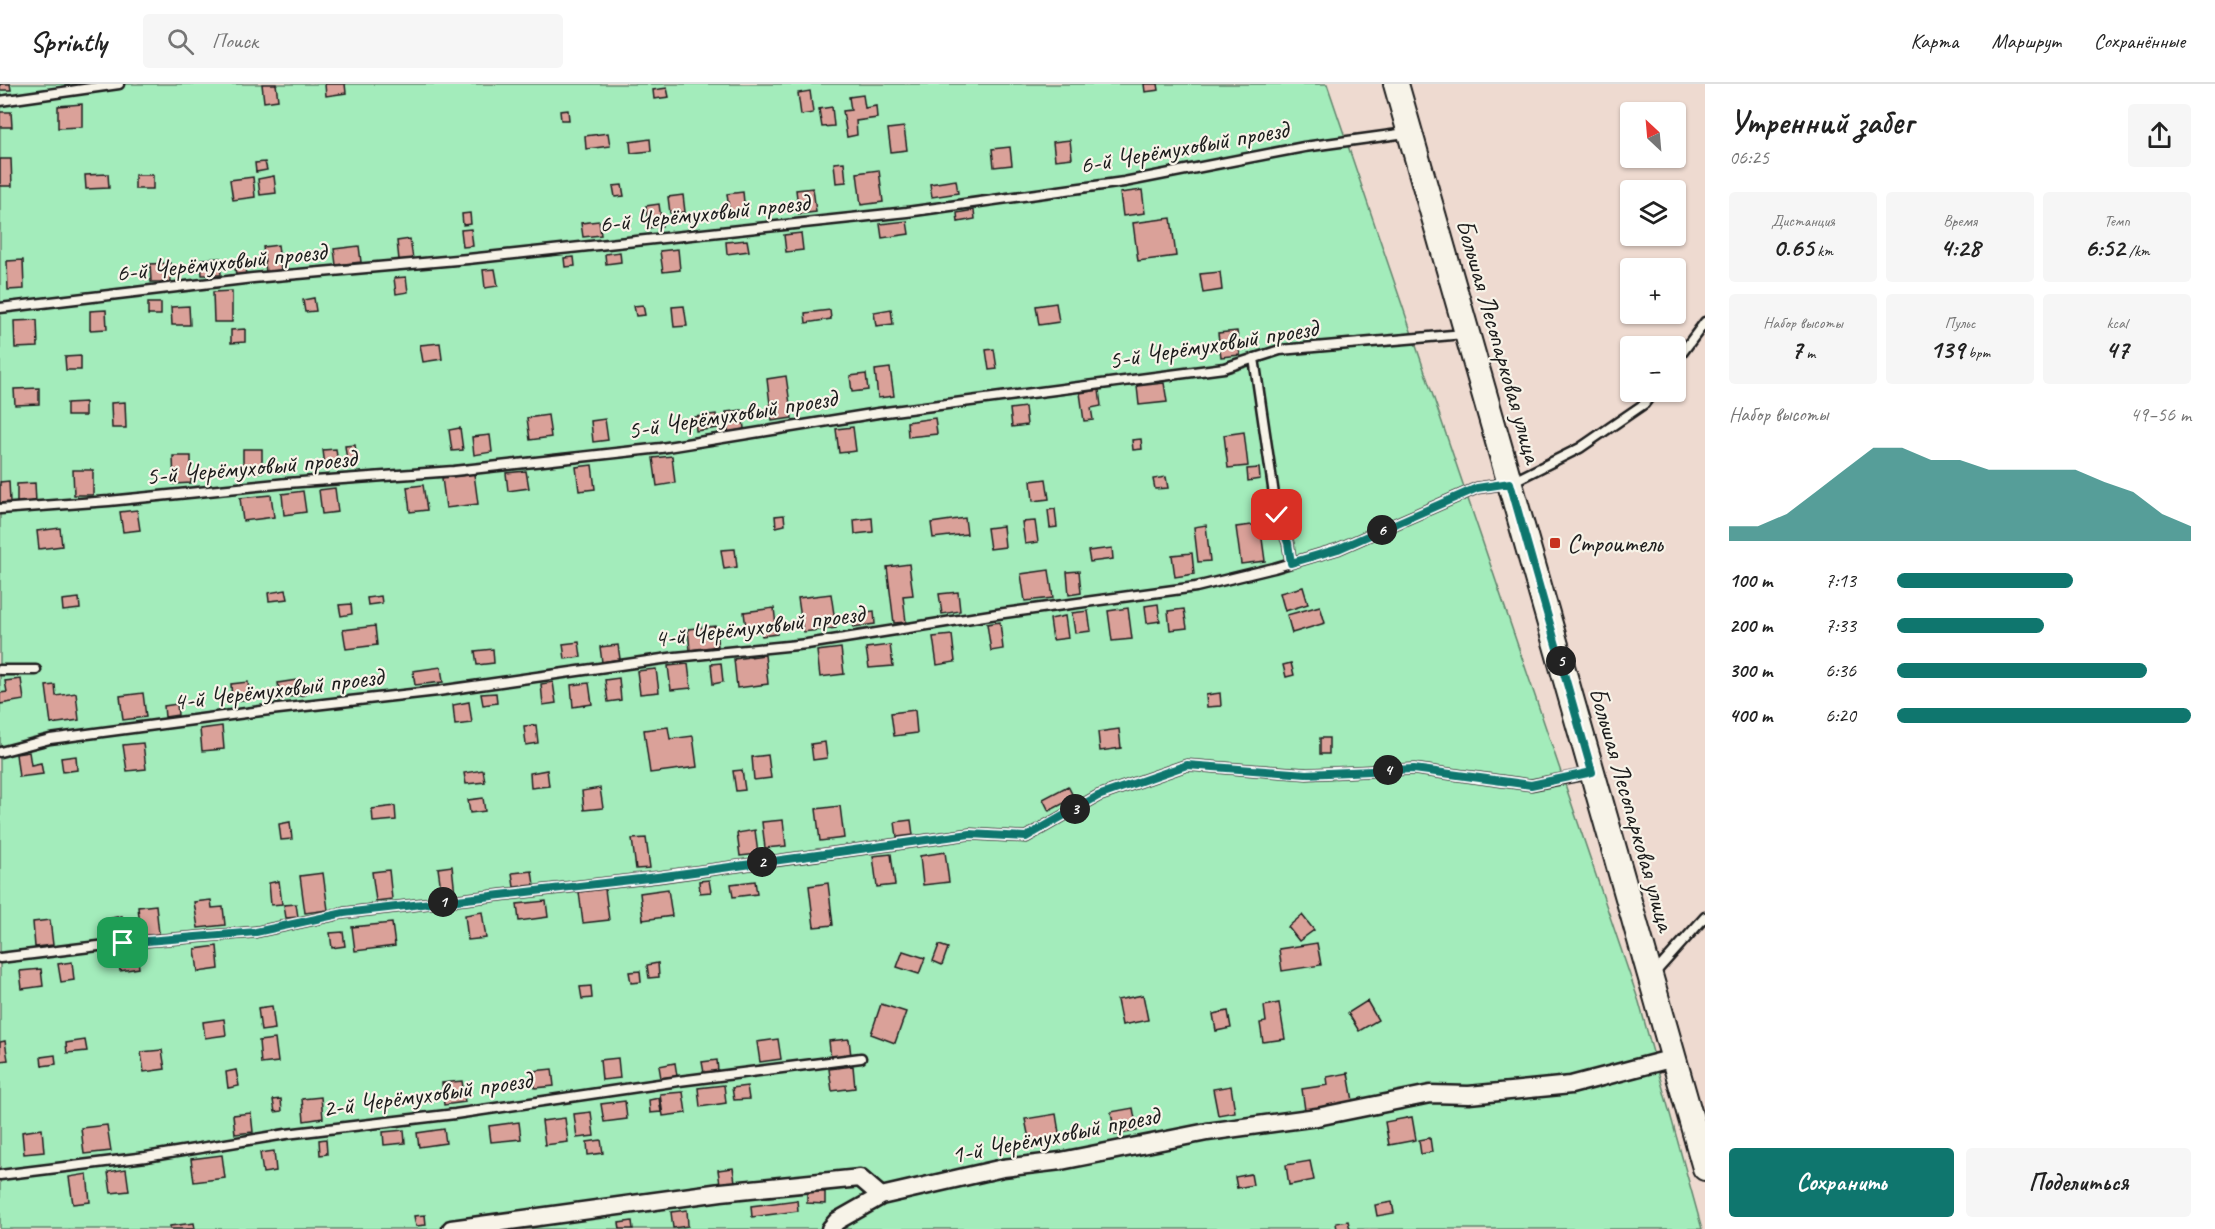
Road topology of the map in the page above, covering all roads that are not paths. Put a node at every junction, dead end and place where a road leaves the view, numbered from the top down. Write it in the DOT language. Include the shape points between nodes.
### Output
graph roads {
  1 [pos="119,84"];
  2 [pos="1396,84"];
  3 [pos="0,101"];
  4 [pos="1410,133"];
  5 [pos="0,308"];
  6 [pos="1705,322"];
  7 [pos="1467,334"];
  8 [pos="1686,348"];
  9 [pos="1254,358"];
  10 [pos="1646,402"];
  11 [pos="1510,483"];
  12 [pos="0,509"];
  13 [pos="1291,563"];
  14 [pos="36,669"];
  15 [pos="0,670"];
  16 [pos="0,752"];
  17 [pos="1592,772"];
  18 [pos="1705,917"];
  19 [pos="0,958"];
  20 [pos="1651,978"];
  21 [pos="861,1058"];
  22 [pos="1674,1058"];
  23 [pos="1705,1168"];
  24 [pos="0,1175"];
  25 [pos="881,1196"];
  26 [pos="451,1229"];
  27 [pos="830,1229"];
  1 -- 3 [label="lane"];
  2 -- 4 [label="main road, Большая Лесопарковая улица"];
  4 -- 5 [label="lane, 6-й Черёмуховый проезд" via="1304,147 1124,182 907,212 254,278"];
  4 -- 7 [label="main road, Большая Лесопарковая улица"];
  6 -- 8 [label="lane"];
  7 -- 9 [label="lane, 5-й Черёмуховый проезд" via="1280,350"];
  7 -- 11 [label="main road, Большая Лесопарковая улица"];
  9 -- 12 [label="lane, 5-й Черёмуховый проезд" via="1224,368 878,413 662,448 454,471"];
  9 -- 13 [label="lane" via="1277,515"];
  10 -- 11 [label="lane, 4-й Черёмуховый проезд" via="1580,448"];
  11 -- 13 [label="lane, 4-й Черёмуховый проезд" via="1477,488 1338,549"];
  11 -- 17 [label="main road, Большая Лесопарковая улица"];
  13 -- 16 [label="lane, 4-й Черёмуховый проезд" via="1196,587 807,644 675,657 50,739"];
  14 -- 15 [label="lane"];
  17 -- 19 [label="lane" via="1531,785 1414,769 1306,774 1187,765 1098,796 1026,837 970,834 657,877 344,913 256,932"];
  17 -- 20 [label="main road, Большая Лесопарковая улица"];
  18 -- 20 [label="lane"];
  20 -- 22 [label="main road, Большая Лесопарковая улица"];
  21 -- 24 [label="lane, 2-й Черёмуховый проезд"];
  22 -- 23 [label="main road, Большая Лесопарковая улица"];
  22 -- 25 [label="street, 1-й Черёмуховый проезд" via="1571,1085 1469,1095 1430,1094 1317,1117 1003,1168"];
  25 -- 26 [label="street" via="860,1178 721,1192"];
  25 -- 27 [label="street, 1-й Черёмуховый проезд"];
}
